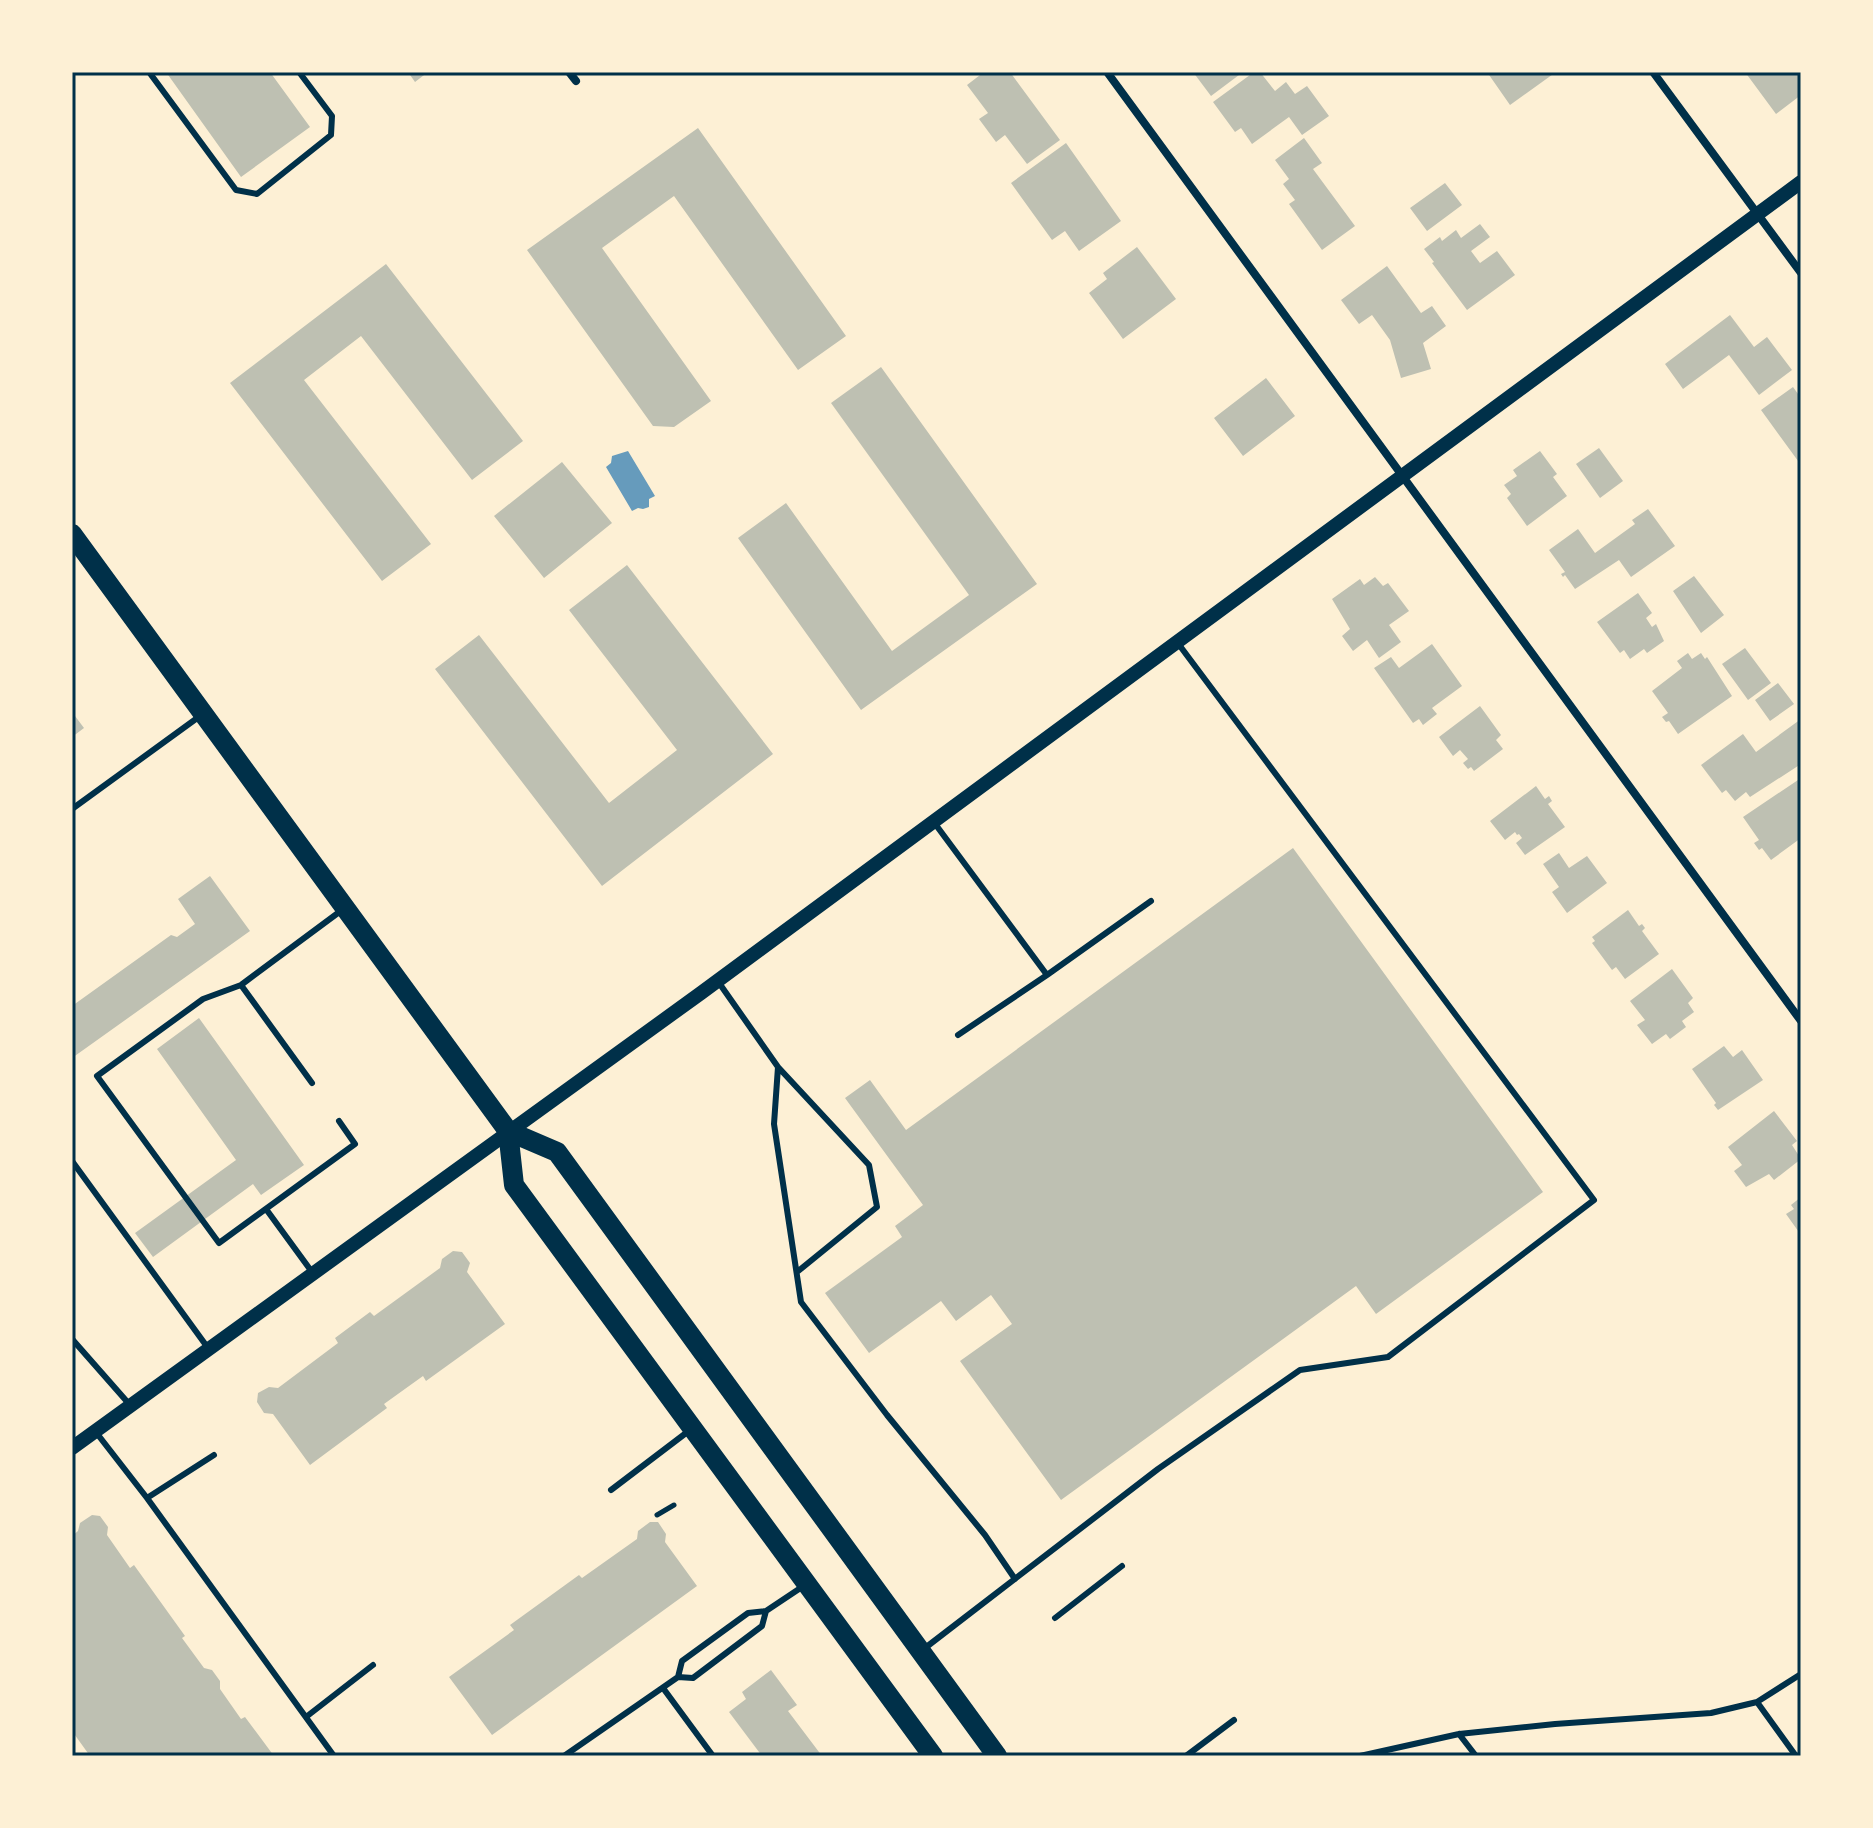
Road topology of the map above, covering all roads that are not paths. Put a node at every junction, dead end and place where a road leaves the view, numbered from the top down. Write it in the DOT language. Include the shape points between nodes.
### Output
graph roads {
  1 [pos="149,72"];
  2 [pos="299,72"];
  3 [pos="569,72"];
  4 [pos="1107,72"];
  5 [pos="1653,72"];
  6 [pos="576,81"];
  7 [pos="1801,182"];
  8 [pos="1758,214"];
  9 [pos="1801,273"];
  10 [pos="1402,475"];
  11 [pos="72,534"];
  12 [pos="1177,642"];
  13 [pos="203,714"];
  14 [pos="72,809"];
  15 [pos="933,821"];
  16 [pos="1151,901"];
  17 [pos="345,908"];
  18 [pos="1047,975"];
  19 [pos="717,980"];
  20 [pos="241,985"];
  21 [pos="1801,1021"];
  22 [pos="958,1035"];
  23 [pos="778,1067"];
  24 [pos="312,1083"];
  25 [pos="339,1121"];
  26 [pos="508,1131"];
  27 [pos="72,1161"];
  28 [pos="266,1209"];
  29 [pos="312,1272"];
  30 [pos="797,1272"];
  31 [pos="72,1339"];
  32 [pos="208,1348"];
  33 [pos="130,1405"];
  34 [pos="693,1428"];
  35 [pos="95,1431"];
  36 [pos="72,1448"];
  37 [pos="214,1455"];
  38 [pos="611,1490"];
  39 [pos="147,1498"];
  40 [pos="1122,1566"];
  41 [pos="1015,1579"];
  42 [pos="806,1584"];
  43 [pos="766,1611"];
  44 [pos="1055,1618"];
  45 [pos="921,1651"];
  46 [pos="373,1665"];
  47 [pos="1801,1674"];
  48 [pos="678,1677"];
  49 [pos="663,1688"];
  50 [pos="1757,1702"];
  51 [pos="306,1717"];
  52 [pos="1234,1720"];
  53 [pos="1459,1734"];
  54 [pos="334,1756"];
  55 [pos="564,1756"];
  56 [pos="713,1756"];
  57 [pos="933,1756"];
  58 [pos="997,1756"];
  59 [pos="1186,1756"];
  60 [pos="1360,1756"];
  61 [pos="1476,1756"];
  62 [pos="1796,1756"];
  1 -- 2 [label="lane" via="236,190 257,194 331,135 332,116"];
  3 -- 6 [label="street"];
  4 -- 10 [label="street"];
  5 -- 8 [label="street"];
  7 -- 8 [label="street"];
  8 -- 9 [label="street"];
  8 -- 10 [label="street"];
  10 -- 12 [label="street"];
  10 -- 21 [label="street"];
  11 -- 13 [label="main road"];
  12 -- 15 [label="street"];
  12 -- 41 [label="lane" via="1594,1200 1388,1357 1300,1370 1158,1469"];
  13 -- 14 [label="lane"];
  13 -- 17 [label="main road"];
  15 -- 18 [label="lane"];
  15 -- 19 [label="street"];
  16 -- 18 [label="lane"];
  17 -- 20 [label="lane"];
  17 -- 26 [label="main road"];
  18 -- 22 [label="lane"];
  19 -- 23 [label="lane"];
  19 -- 26 [label="street"];
  20 -- 24 [label="lane"];
  20 -- 28 [label="lane" via="203,999 97,1076 219,1243"];
  23 -- 30 [label="lane" via="774,1124"];
  23 -- 30 [label="lane" via="869,1165 877,1207"];
  25 -- 28 [label="lane" via="355,1144"];
  26 -- 29 [label="street"];
  26 -- 34 [label="main road" via="514,1185"];
  26 -- 45 [label="main road" via="557,1152"];
  27 -- 32 [label="lane"];
  28 -- 29 [label="lane"];
  29 -- 32 [label="street"];
  30 -- 41 [label="lane" via="801,1302"];
  31 -- 33 [label="lane"];
  32 -- 33 [label="street"];
  33 -- 35 [label="street"];
  34 -- 38 [label="lane"];
  34 -- 42 [label="main road"];
  35 -- 36 [label="street"];
  35 -- 39 [label="lane"];
  37 -- 39 [label="lane"];
  39 -- 51 [label="lane"];
  40 -- 44 [label="lane"];
  41 -- 45 [label="lane"];
  42 -- 43 [label="lane"];
  42 -- 57 [label="main road"];
  43 -- 48 [label="lane" via="748,1613 682,1661"];
  43 -- 48 [label="lane" via="762,1626 693,1678"];
  45 -- 58 [label="main road"];
  46 -- 51 [label="lane"];
  47 -- 50 [label="lane"];
  48 -- 49 [label="lane"];
  49 -- 55 [label="lane"];
  49 -- 56 [label="lane"];
  50 -- 53 [label="lane" via="1711,1713"];
  50 -- 62 [label="lane"];
  51 -- 54 [label="lane"];
  52 -- 59 [label="lane"];
  53 -- 60 [label="lane"];
  53 -- 61 [label="lane"];
}
